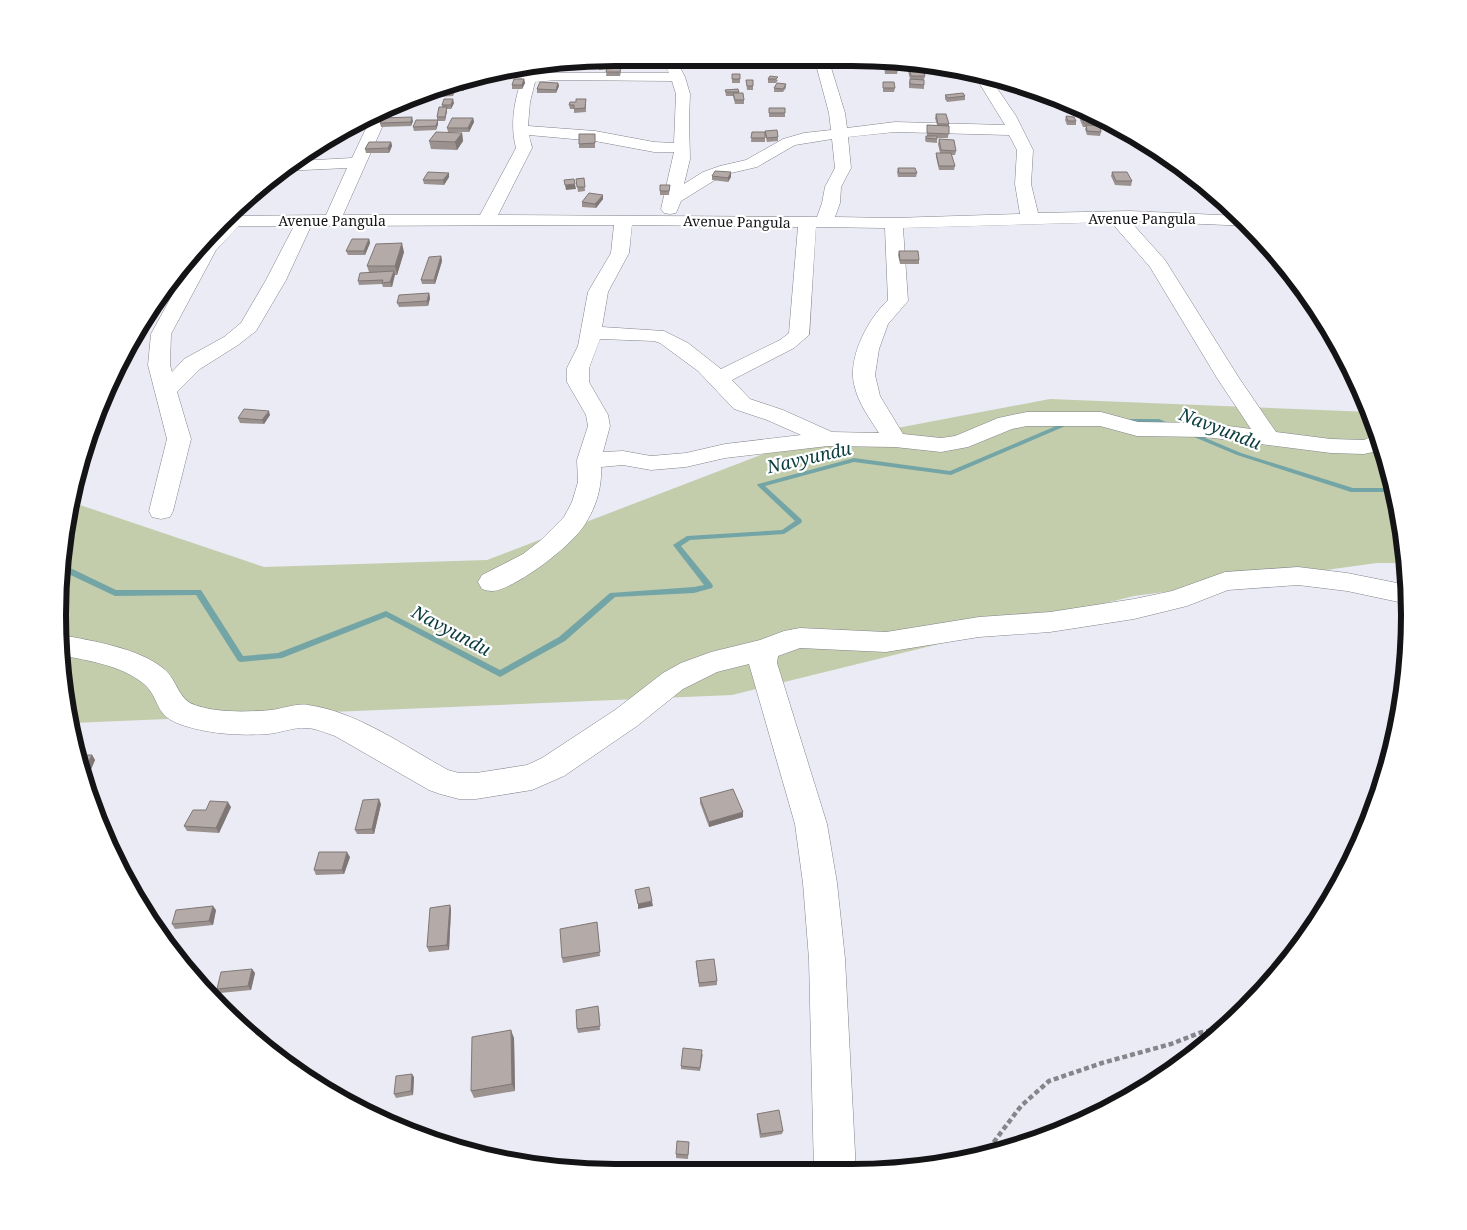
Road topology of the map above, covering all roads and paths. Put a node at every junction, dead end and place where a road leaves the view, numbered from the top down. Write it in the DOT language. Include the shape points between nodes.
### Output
graph roads {
  1 [pos="672,66"];
  2 [pos="823,66"];
  3 [pos="527,74"];
  4 [pos="678,77"];
  5 [pos="529,78"];
  6 [pos="987,83"];
  7 [pos="377,121"];
  8 [pos="519,130"];
  9 [pos="1015,130"];
  10 [pos="838,134"];
  11 [pos="682,148"];
  12 [pos="358,163"];
  13 [pos="302,165"];
  14 [pos="673,198"];
  15 [pos="1117,218"];
  16 [pos="1230,218"];
  17 [pos="1030,219"];
  18 [pos="668,220"];
  19 [pos="233,221"];
  20 [pos="305,221"];
  21 [pos="332,221"];
  22 [pos="486,221"];
  23 [pos="623,221"];
  24 [pos="815,223"];
  25 [pos="894,223"];
  26 [pos="210,245"];
  27 [pos="591,333"];
  28 [pos="717,379"];
  29 [pos="165,392"];
  30 [pos="828,439"];
  31 [pos="1269,439"];
  32 [pos="895,440"];
  33 [pos="1374,445"];
  34 [pos="589,460"];
  35 [pos="162,511"];
  36 [pos="491,582"];
  37 [pos="1400,594"];
  38 [pos="67,646"];
  39 [pos="767,649"];
  40 [pos="1211,1030"];
  41 [pos="991,1146"];
  42 [pos="835,1164"];
  1 -- 4 [label="street"];
  2 -- 10 [label="street" via="837,113"];
  3 -- 5 [label="street" via="530,74"];
  4 -- 5 [label="street"];
  4 -- 11 [label="street" via="683,94"];
  5 -- 8 [label="street"];
  6 -- 9 [label="street"];
  7 -- 12 [label="street"];
  8 -- 11 [label="street"];
  8 -- 22 [label="street" via="524,148"];
  9 -- 10 [label="street" via="895,127"];
  9 -- 17 [label="street" via="1025,150 1024,184"];
  10 -- 14 [label="street" via="789,142 751,164 709,176"];
  10 -- 24 [label="street" via="843,150 843,168 833,187 831,203"];
  11 -- 14 [label="street"];
  12 -- 13 [label="street"];
  12 -- 21 [label="street"];
  14 -- 18 [label="street"];
  15 -- 16 [label="street, Avenue Pangula"];
  15 -- 17 [label="street, Avenue Pangula"];
  15 -- 31 [label="street" via="1158,264"];
  17 -- 25 [label="street, Avenue Pangula"];
  18 -- 23 [label="street, Avenue Pangula"];
  18 -- 24 [label="street, Avenue Pangula"];
  19 -- 20 [label="street, Avenue Pangula"];
  20 -- 21 [label="street, Avenue Pangula"];
  20 -- 29 [label="street" via="249,327 192,364"];
  21 -- 22 [label="street, Avenue Pangula"];
  22 -- 23 [label="street, Avenue Pangula"];
  23 -- 27 [label="street" via="620,253 598,292"];
  24 -- 25 [label="street, Avenue Pangula"];
  24 -- 28 [label="street" via="799,335"];
  25 -- 32 [label="street" via="898,302 881,318 873,336 866,359 864,383"];
  26 -- 29 [label="street" via="161,334 159,365"];
  27 -- 28 [label="street" via="657,335 668,339 706,366"];
  27 -- 34 [label="street" via="578,368 578,382 594,409 599,426"];
  28 -- 30 [label="street" via="742,404"];
  29 -- 35 [label="street" via="178,439"];
  30 -- 32 [label="street"];
  30 -- 34 [label="street" via="725,451 686,460"];
  31 -- 32 [label="street" via="1206,430 1137,429 1084,418 1027,419 1006,423 960,442 941,445"];
  31 -- 33 [label="street" via="1354,448"];
  34 -- 36 [label="street" via="590,482 575,521 532,560"];
  37 -- 39 [label="street" via="1298,576 1266,577 1225,581 1142,607 1050,622 979,627 886,642 800,638"];
  38 -- 39 [label="street" via="108,654 145,670 156,678 174,708 186,715 225,722 269,722 306,716 322,720 346,728 440,782 459,786 532,777 553,767 626,718 691,670"];
  39 -- 42 [label="street" via="763,663 811,824 820,883 827,959"];
  40 -- 41 [label="path" via="1048,1081 1021,1106"];
}
